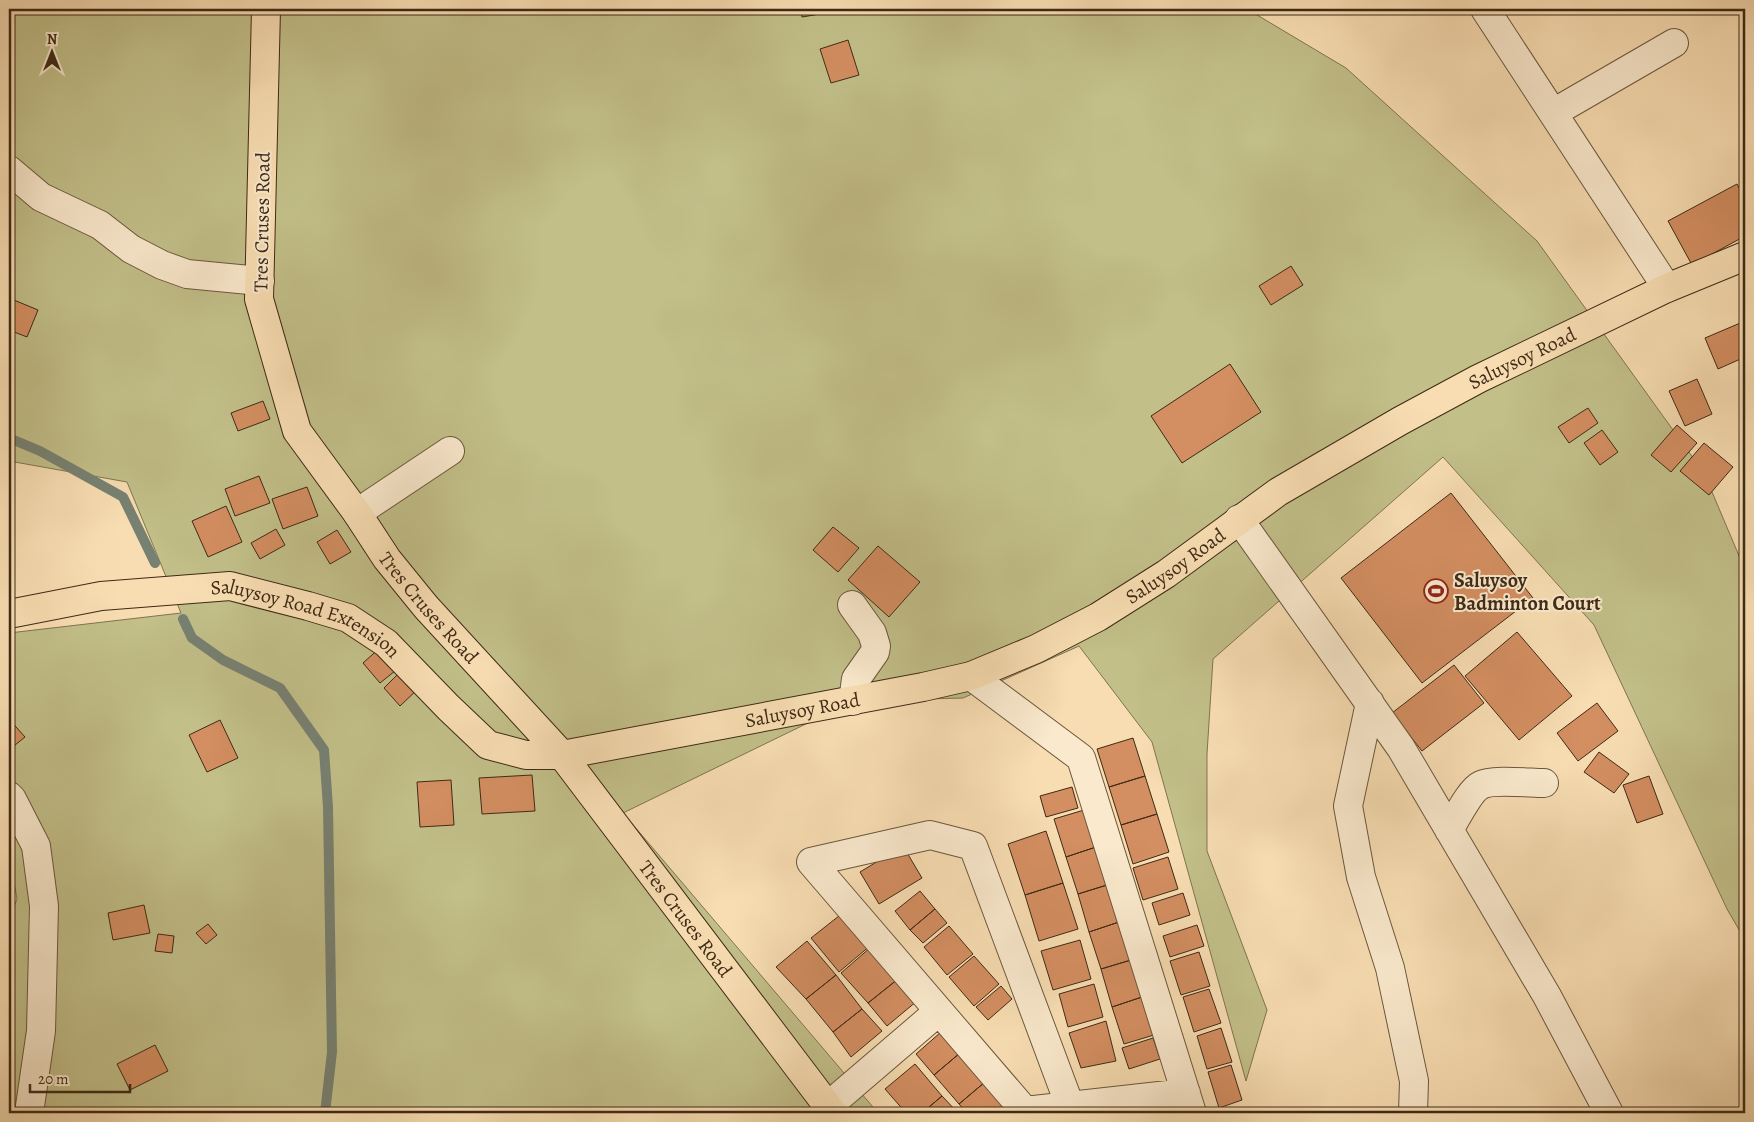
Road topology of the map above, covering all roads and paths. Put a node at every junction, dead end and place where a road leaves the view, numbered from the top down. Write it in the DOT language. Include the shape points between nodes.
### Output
graph roads {
  1 [pos="266,9"];
  2 [pos="1485,9"];
  3 [pos="1674,43"];
  4 [pos="1553,113"];
  5 [pos="9,170"];
  6 [pos="1745,256"];
  7 [pos="260,282"];
  8 [pos="1667,288"];
  9 [pos="450,451"];
  10 [pos="357,513"];
  11 [pos="1239,519"];
  12 [pos="852,605"];
  13 [pos="9,614"];
  14 [pos="971,676"];
  15 [pos="853,701"];
  16 [pos="1370,704"];
  17 [pos="562,755"];
  18 [pos="1544,784"];
  19 [pos="9,796"];
  20 [pos="1449,830"];
  21 [pos="939,1011"];
  22 [pos="1189,1103"];
  23 [pos="1070,1106"];
  24 [pos="830,1110"];
  25 [pos="30,1113"];
  26 [pos="1413,1113"];
  27 [pos="1609,1113"];
  1 -- 7 [label="main road, Tres Cruses Road"];
  2 -- 4 [label="street"];
  3 -- 4 [label="street"];
  4 -- 8 [label="street"];
  5 -- 7 [label="street" via="41,196 100,225 131,250 162,265 187,274"];
  6 -- 8 [label="main road, Saluysoy Road"];
  7 -- 10 [label="main road, Tres Cruses Road" via="259,299 297,431"];
  8 -- 11 [label="main road, Saluysoy Road" via="1478,379 1400,421 1278,492"];
  9 -- 10 [label="street"];
  10 -- 17 [label="main road, Tres Cruses Road" via="387,559 426,607"];
  11 -- 14 [label="main road, Saluysoy Road" via="1166,574 1098,617 1036,649"];
  11 -- 16 [label="street"];
  12 -- 15 [label="street" via="872,633 876,646 856,679"];
  13 -- 17 [label="main road, Saluysoy Road Extension" via="101,596 230,586 290,601 348,618 386,643 488,745 526,755"];
  14 -- 15 [label="main road, Saluysoy Road"];
  14 -- 22 [label="street" via="1081,758"];
  15 -- 17 [label="main road, Saluysoy Road"];
  16 -- 20 [label="street" via="1401,748"];
  16 -- 26 [label="street" via="1348,806 1361,877 1390,968 1414,1081"];
  17 -- 24 [label="main road, Tres Cruses Road"];
  18 -- 20 [label="street" via="1506,781 1481,784"];
  19 -- 25 [label="street" via="36,846 44,906 41,1031"];
  20 -- 27 [label="street" via="1547,996"];
  21 -- 23 [label="street" via="1025,1111"];
  21 -- 23 [label="street" via="811,862 930,835 973,846"];
  21 -- 24 [label="street"];
  22 -- 23 [label="street"];
}
